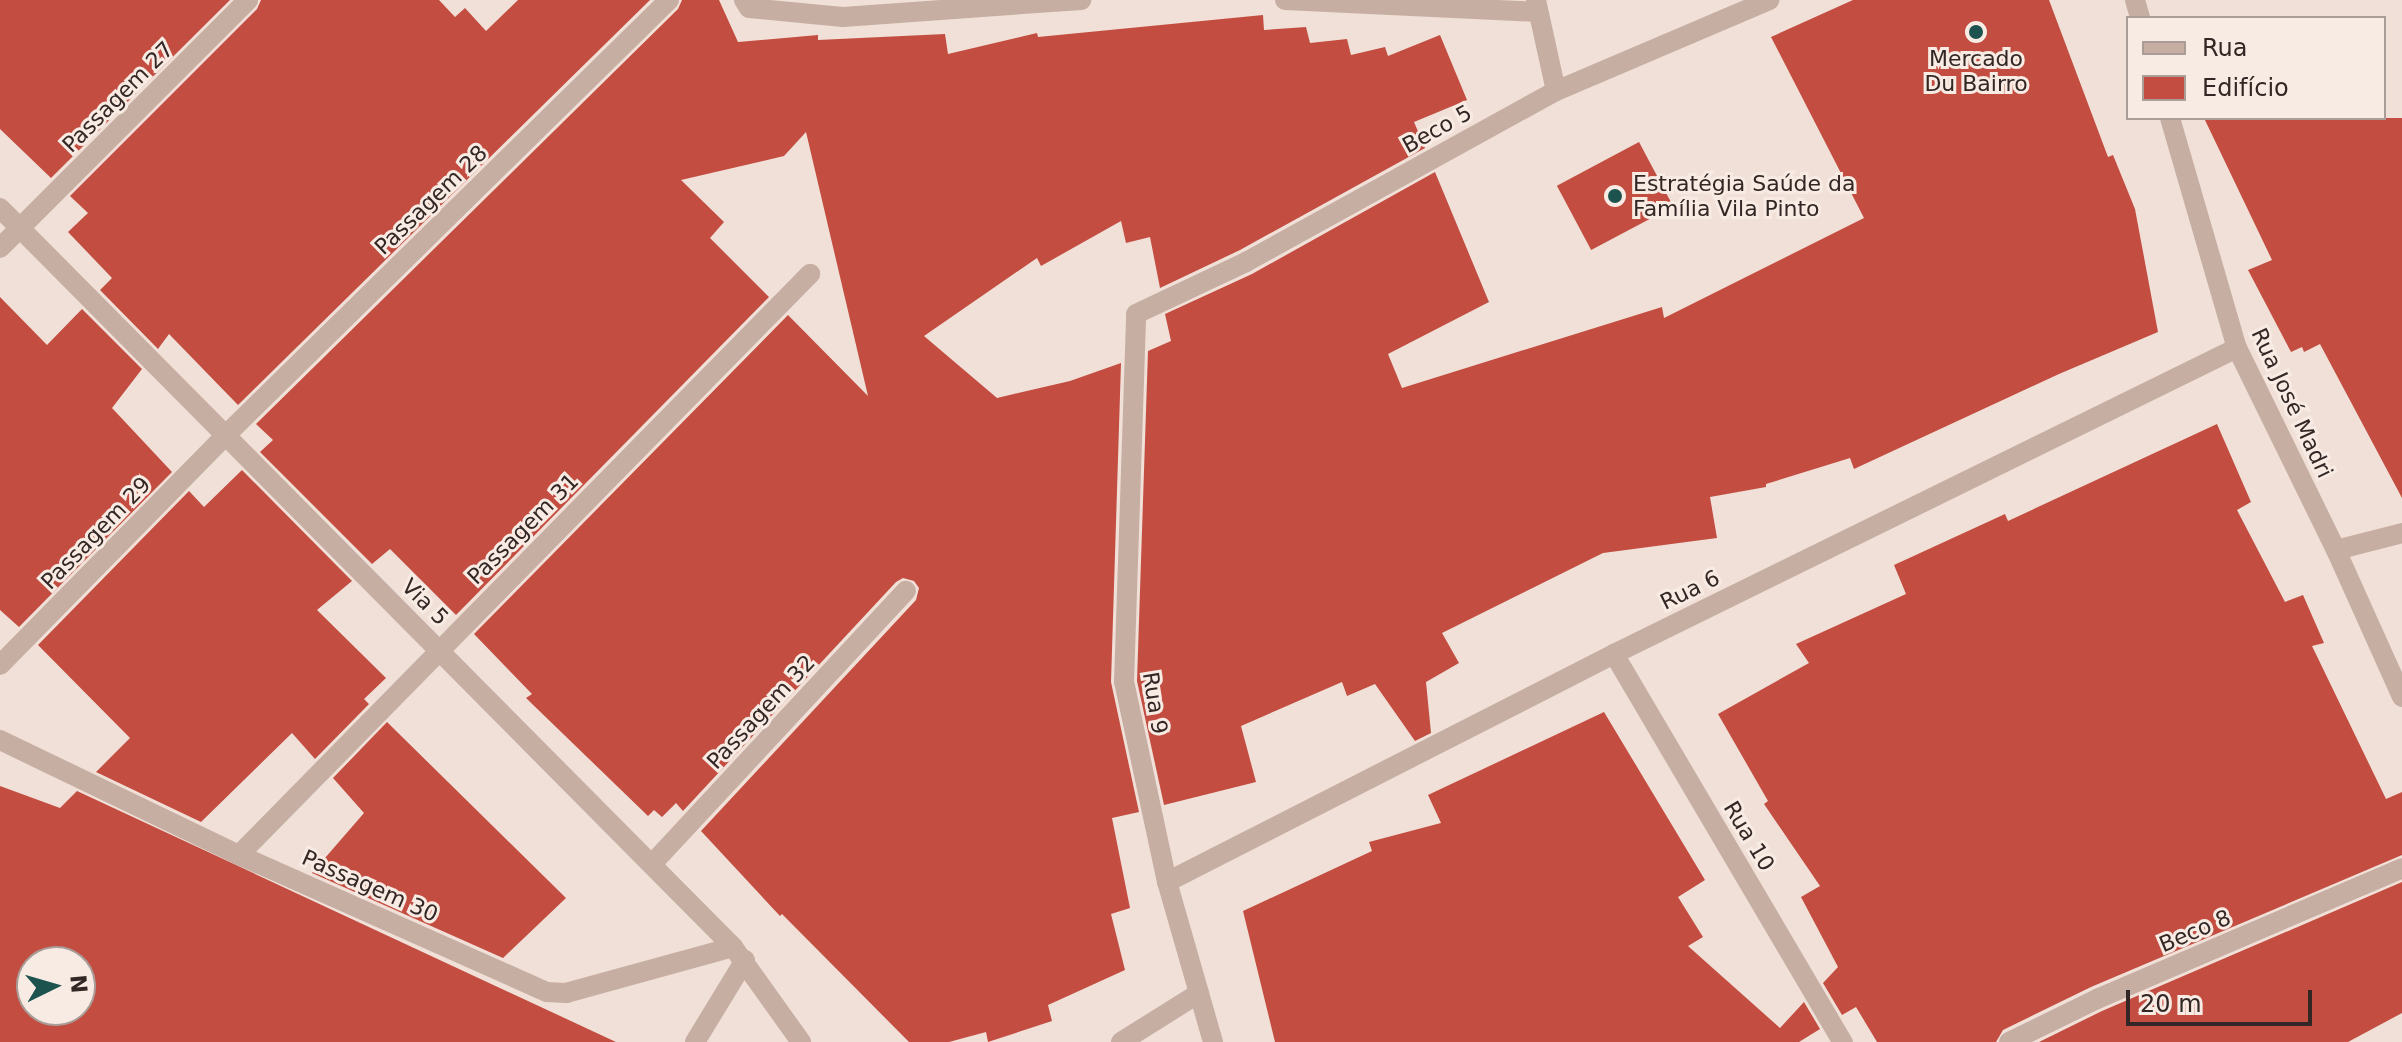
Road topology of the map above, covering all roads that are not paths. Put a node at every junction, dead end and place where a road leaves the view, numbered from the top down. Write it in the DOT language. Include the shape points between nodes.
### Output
graph roads {
  1 [pos="248,0"];
  2 [pos="669,0"];
  3 [pos="1081,0"];
  4 [pos="1285,0"];
  5 [pos="1769,0"];
  6 [pos="746,4"];
  7 [pos="1537,6"];
  8 [pos="1556,91"];
  9 [pos="2171,120"];
  10 [pos="0,208"];
  11 [pos="20,228"];
  12 [pos="0,248"];
  13 [pos="810,274"];
  14 [pos="1136,314"];
  15 [pos="2237,348"];
  16 [pos="226,435"];
  17 [pos="2402,533"];
  18 [pos="2336,550"];
  19 [pos="906,591"];
  20 [pos="438,649"];
  21 [pos="1614,654"];
  22 [pos="0,665"];
  23 [pos="2402,697"];
  24 [pos="0,740"];
  25 [pos="239,855"];
  26 [pos="652,864"];
  27 [pos="2402,868"];
  28 [pos="1167,882"];
  29 [pos="739,953"];
  30 [pos="1199,993"];
  31 [pos="695,1042"];
  32 [pos="801,1042"];
  33 [pos="1121,1042"];
  34 [pos="1213,1042"];
  35 [pos="1843,1042"];
  36 [pos="2009,1042"];
  1 -- 11 [label="street, Passagem 27"];
  2 -- 16 [label="street, Passagem 28"];
  3 -- 6 [label="street" via="843,17"];
  4 -- 7 [label="street"];
  5 -- 8 [label="street, Beco 5"];
  7 -- 8 [label="street"];
  8 -- 14 [label="street, Beco 5" via="1246,262"];
  9 -- 15 [label="street, Rua José Madri"];
  10 -- 11 [label="street, Via 5"];
  11 -- 12 [label="street, Passagem 27"];
  11 -- 16 [label="street, Via 5"];
  13 -- 20 [label="street, Passagem 31"];
  14 -- 28 [label="street, Rua 9" via="1124,682"];
  15 -- 18 [label="street, Rua José Madri"];
  15 -- 21 [label="street, Rua 6"];
  16 -- 20 [label="street, Via 5"];
  16 -- 22 [label="street, Passagem 29"];
  17 -- 18 [label="street"];
  18 -- 23 [label="street, Rua José Madri"];
  19 -- 26 [label="street, Passagem 32"];
  20 -- 25 [label="street, Passagem 31"];
  20 -- 26 [label="street, Via 5"];
  21 -- 28 [label="street, Rua 6"];
  21 -- 35 [label="street, Rua 10"];
  24 -- 25 [label="street, Passagem 30"];
  25 -- 29 [label="street, Passagem 30" via="557,994"];
  26 -- 29 [label="street, Via 5"];
  27 -- 36 [label="street, Beco 8"];
  28 -- 30 [label="street, Rua 9"];
  29 -- 31 [label="street"];
  29 -- 32 [label="street, Via 5"];
  30 -- 33 [label="street"];
  30 -- 34 [label="street, Rua 9"];
}
